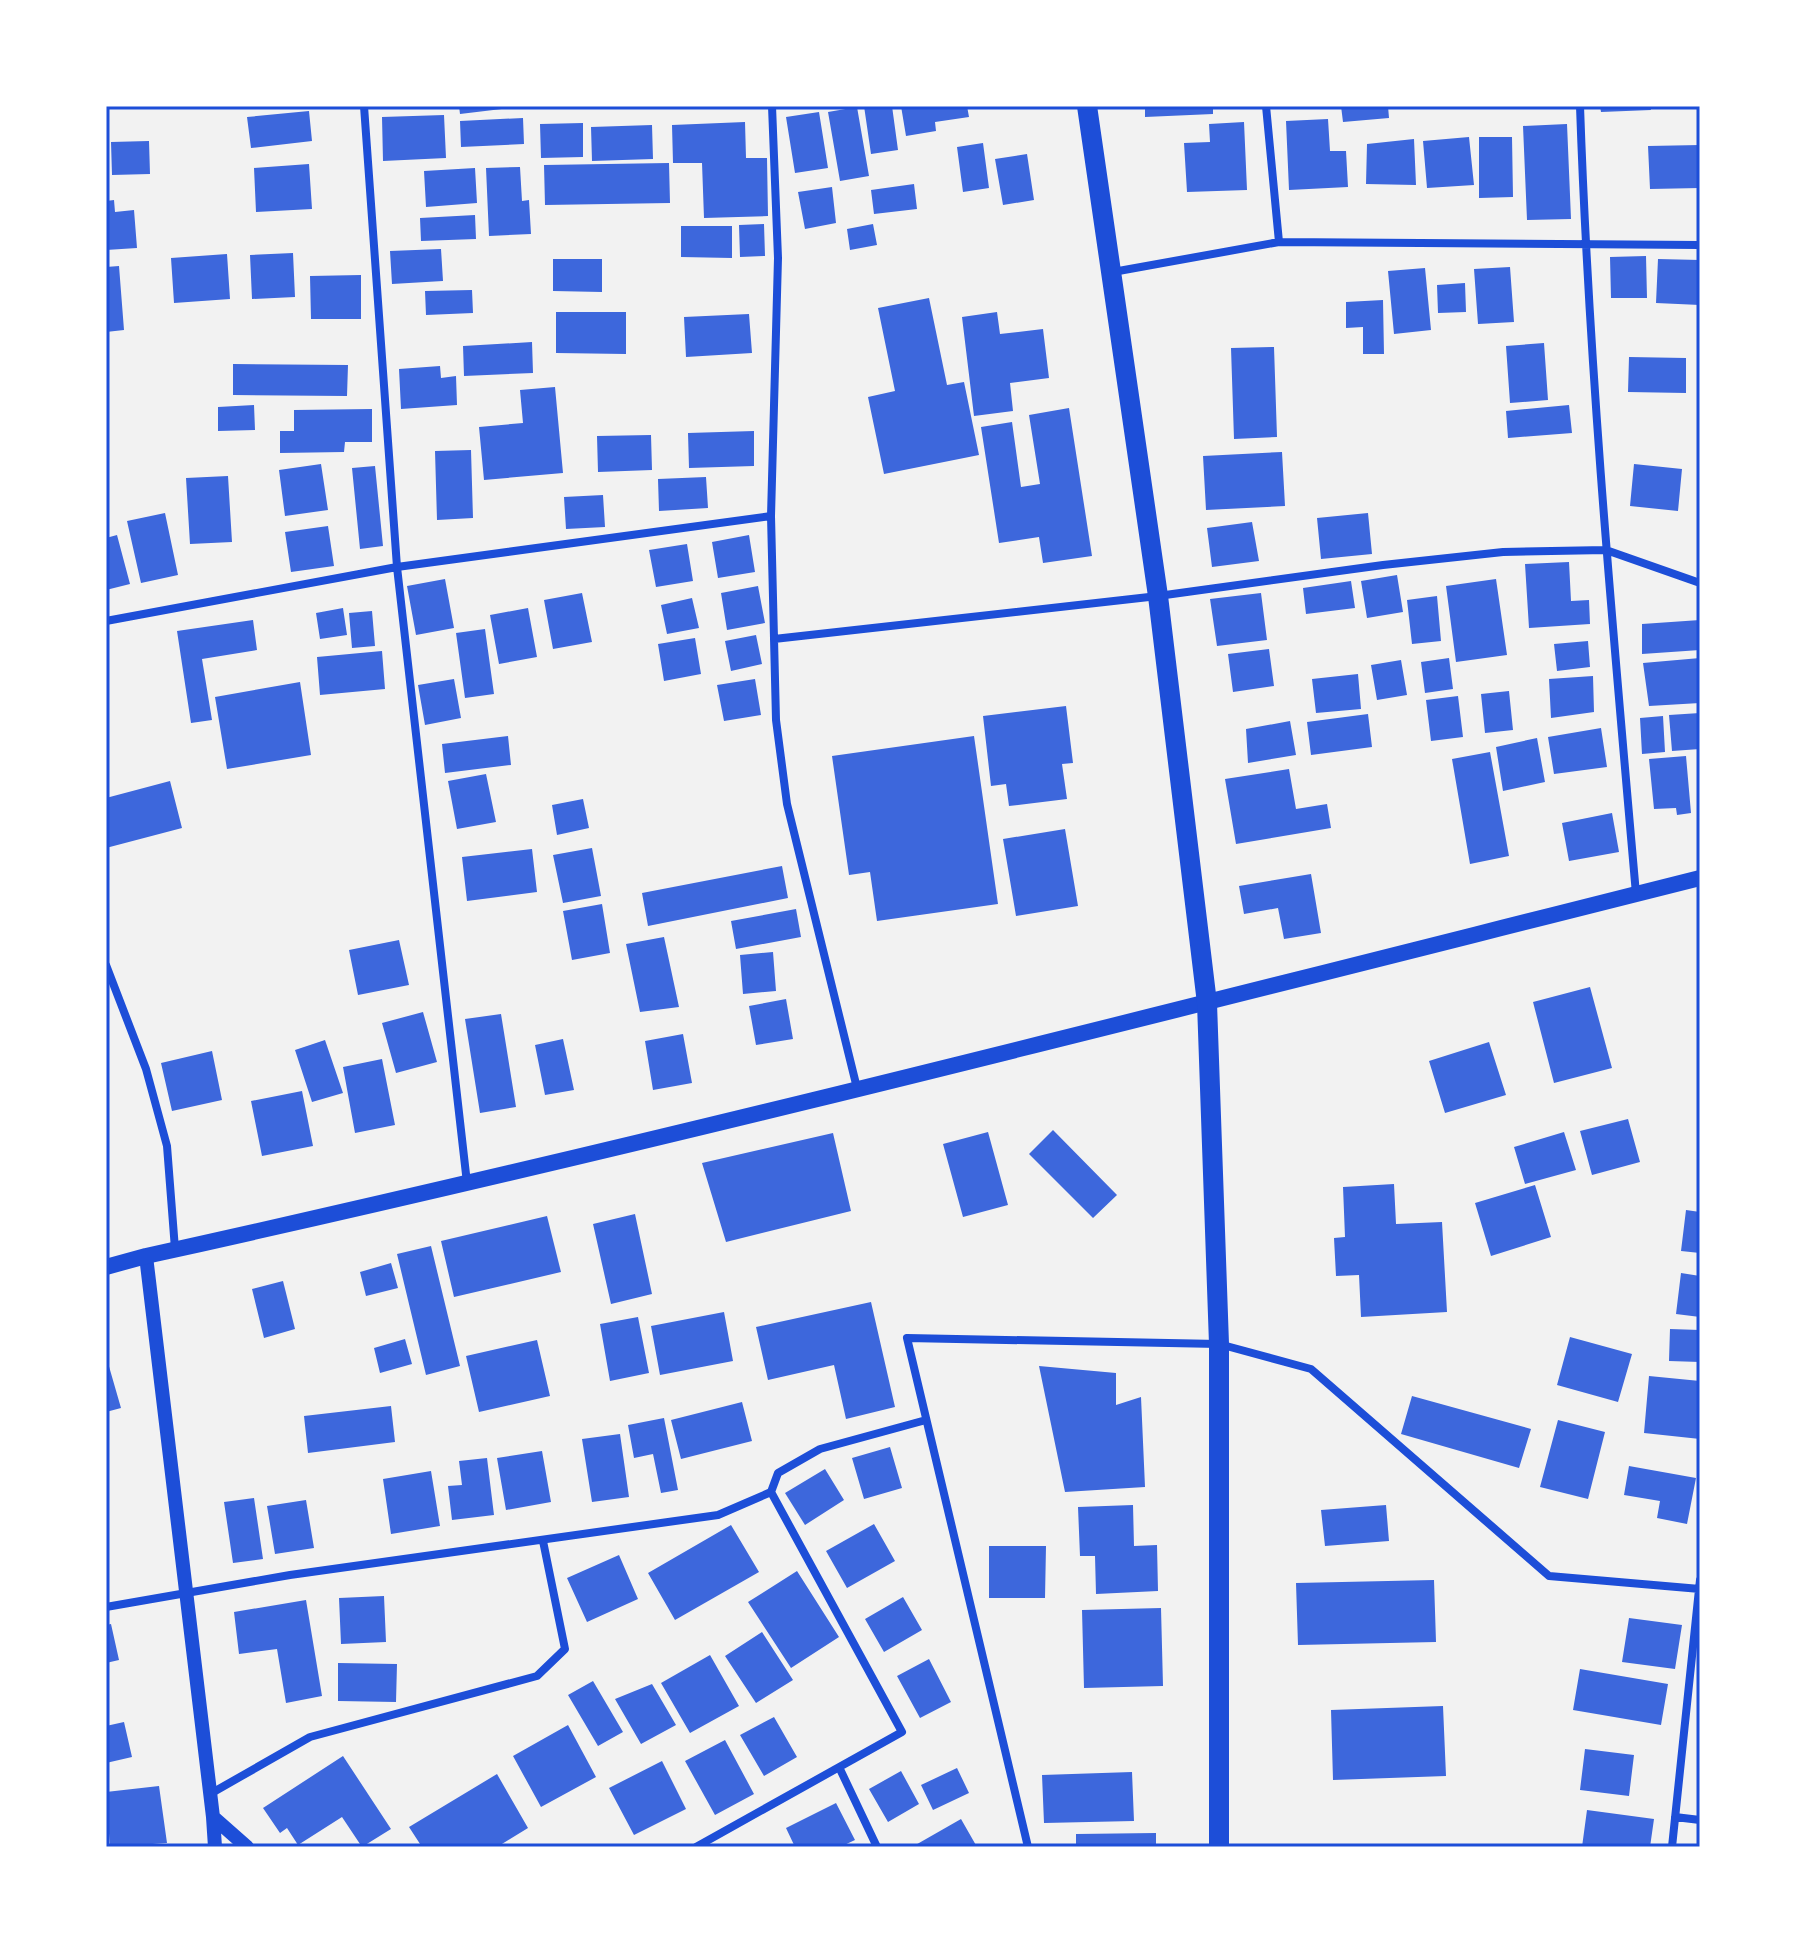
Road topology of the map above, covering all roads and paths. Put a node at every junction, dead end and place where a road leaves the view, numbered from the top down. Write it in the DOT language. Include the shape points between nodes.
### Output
graph roads {
  1 [pos="364,106"];
  2 [pos="772,106"];
  3 [pos="1087,106"];
  4 [pos="1266,106"];
  5 [pos="1580,106"];
  6 [pos="1279,242"];
  7 [pos="1700,245"];
  8 [pos="1585,246"];
  9 [pos="1112,273"];
  10 [pos="771,516"];
  11 [pos="1606,550"];
  12 [pos="397,567"];
  13 [pos="1700,583"];
  14 [pos="1158,596"];
  15 [pos="106,621"];
  16 [pos="774,639"];
  17 [pos="1700,878"];
  18 [pos="1636,894"];
  19 [pos="106,965"];
  20 [pos="1207,1003"];
  21 [pos="857,1088"];
  22 [pos="467,1184"];
  23 [pos="175,1250"];
  24 [pos="146,1256"];
  25 [pos="106,1267"];
  26 [pos="1219,1344"];
  27 [pos="926,1420"];
  28 [pos="771,1492"];
  29 [pos="543,1541"];
  30 [pos="1700,1586"];
  31 [pos="187,1595"];
  32 [pos="106,1607"];
  33 [pos="839,1767"];
  34 [pos="210,1795"];
  35 [pos="213,1817"];
  36 [pos="1675,1817"];
  37 [pos="1700,1820"];
  38 [pos="215,1847"];
  39 [pos="247,1847"];
  40 [pos="696,1847"];
  41 [pos="877,1847"];
  42 [pos="1028,1847"];
  43 [pos="1219,1847"];
  44 [pos="1672,1847"];
  1 -- 12 [label="street"];
  2 -- 10 [label="street" via="778,258"];
  3 -- 9 [label="main road"];
  4 -- 6 [label="street"];
  5 -- 8 [label="street"];
  6 -- 8 [label="street"];
  6 -- 9 [label="street"];
  7 -- 8 [label="street"];
  8 -- 11 [label="street"];
  9 -- 14 [label="main road"];
  10 -- 12 [label="street"];
  10 -- 16 [label="street"];
  11 -- 13 [label="street"];
  11 -- 14 [label="street" via="1503,552"];
  11 -- 18 [label="street"];
  12 -- 15 [label="street"];
  12 -- 22 [label="street"];
  14 -- 16 [label="street"];
  14 -- 20 [label="main road"];
  16 -- 21 [label="street" via="776,720 787,804"];
  17 -- 18 [label="main road"];
  18 -- 20 [label="main road"];
  19 -- 23 [label="street" via="146,1069 167,1146"];
  20 -- 21 [label="main road"];
  20 -- 26 [label="main road"];
  21 -- 22 [label="main road"];
  22 -- 23 [label="main road"];
  23 -- 24 [label="main road"];
  24 -- 25 [label="main road"];
  24 -- 31 [label="street"];
  26 -- 27 [label="street" via="907,1338"];
  26 -- 30 [label="street" via="1311,1369 1549,1576"];
  26 -- 43 [label="main road"];
  27 -- 28 [label="street" via="820,1449 778,1473"];
  27 -- 42 [label="street"];
  28 -- 29 [label="street" via="718,1515"];
  28 -- 33 [label="street" via="902,1732"];
  29 -- 31 [label="street" via="290,1575"];
  29 -- 34 [label="street" via="565,1649 537,1676 310,1737"];
  30 -- 36 [label="street"];
  31 -- 32 [label="street"];
  31 -- 34 [label="street"];
  33 -- 40 [label="street"];
  33 -- 41 [label="street"];
  34 -- 35 [label="street"];
  35 -- 38 [label="street"];
  35 -- 39 [label="street"];
  36 -- 37 [label="street"];
  36 -- 44 [label="street"];
}
